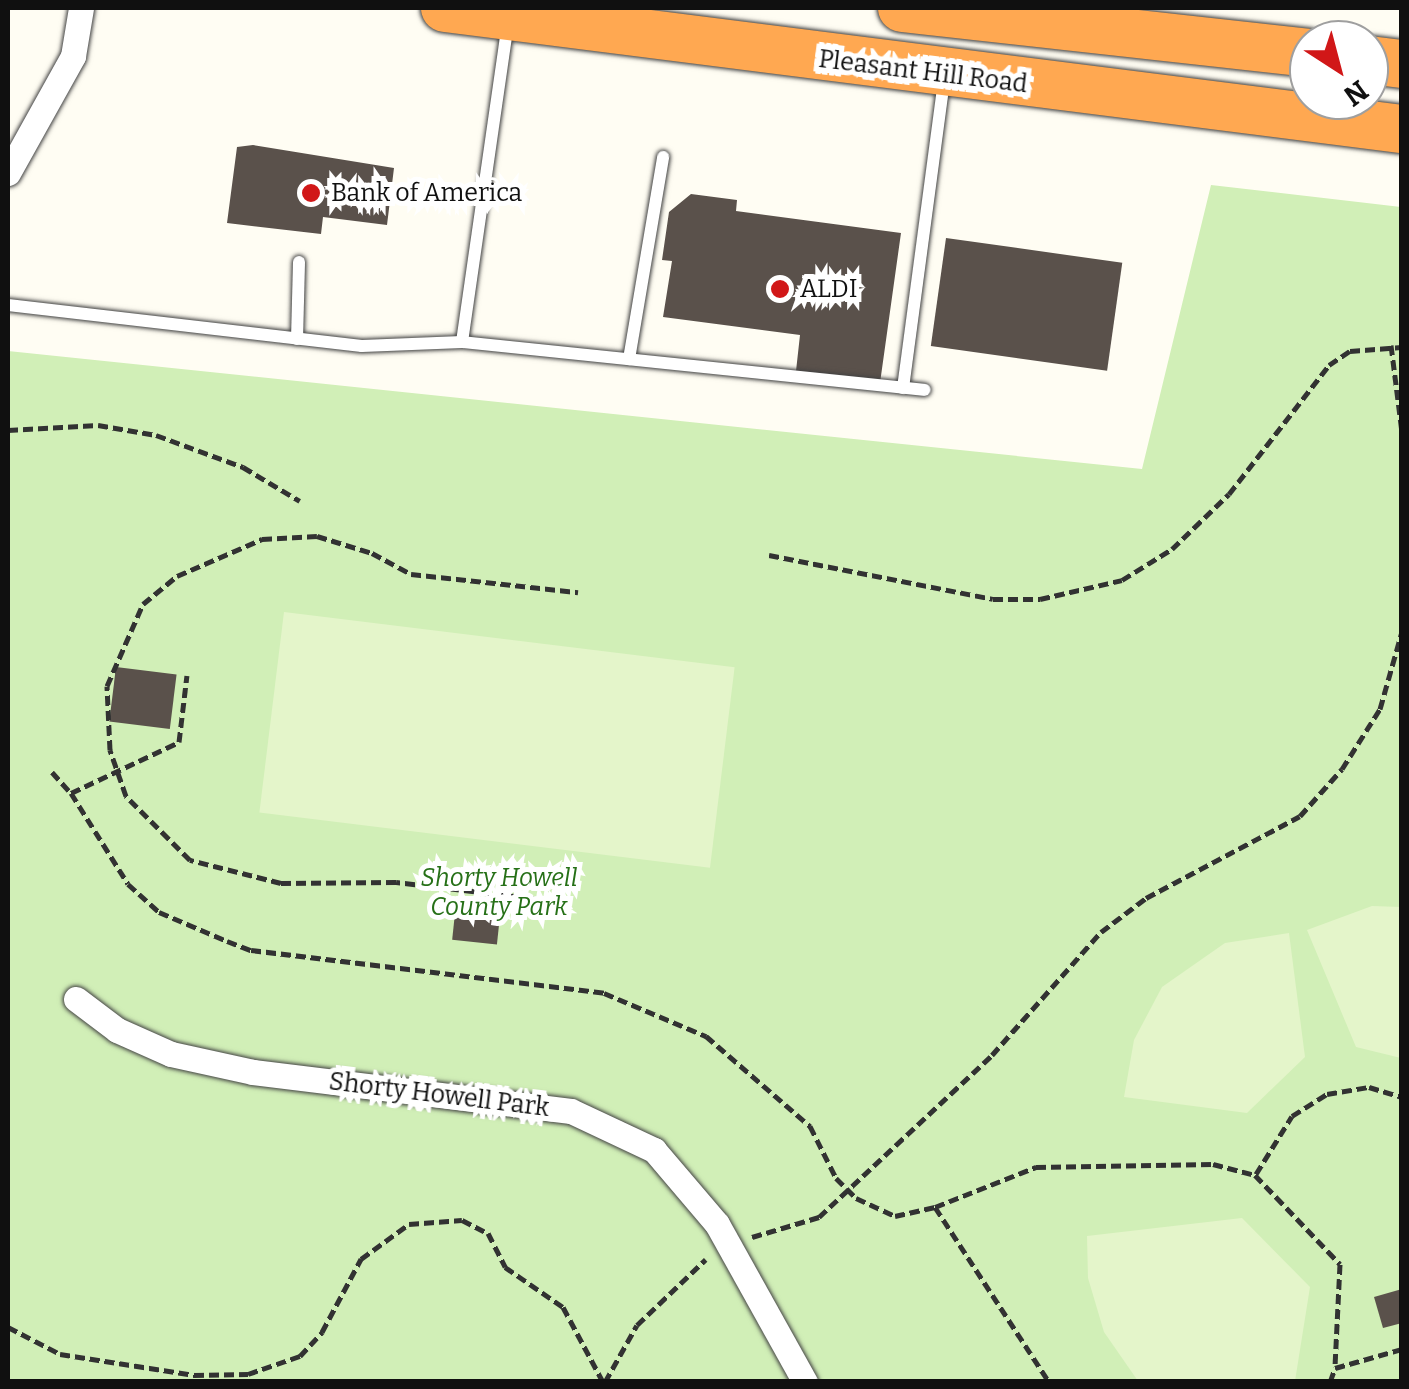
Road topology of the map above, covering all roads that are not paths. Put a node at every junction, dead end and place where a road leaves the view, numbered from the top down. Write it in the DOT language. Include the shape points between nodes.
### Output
graph roads {
  1 [pos="81,8"];
  2 [pos="445,8"];
  3 [pos="902,8"];
  4 [pos="509,16"];
  5 [pos="1289,51"];
  6 [pos="945,75"];
  7 [pos="1402,130"];
  8 [pos="663,157"];
  9 [pos="12,158"];
  10 [pos="300,262"];
  11 [pos="8,305"];
  12 [pos="297,339"];
  13 [pos="462,342"];
  14 [pos="629,359"];
  15 [pos="903,388"];
  16 [pos="925,390"];
  17 [pos="76,999"];
  18 [pos="805,1382"];
  1 -- 9 [label="street" via="73,56"];
  2 -- 4 [label="highway, Pleasant Hill Road"];
  3 -- 5 [label="highway"];
  4 -- 6 [label="highway, Pleasant Hill Road"];
  4 -- 13 [label="lane"];
  6 -- 7 [label="highway, Pleasant Hill Road"];
  6 -- 15 [label="lane"];
  8 -- 14 [label="lane"];
  10 -- 12 [label="lane"];
  11 -- 12 [label="lane"];
  12 -- 13 [label="lane" via="362,346"];
  13 -- 14 [label="lane"];
  14 -- 15 [label="lane"];
  15 -- 16 [label="lane"];
  17 -- 18 [label="street, Shorty Howell Park" via="117,1030 171,1054 253,1072 570,1111 654,1150 691,1186"];
}
